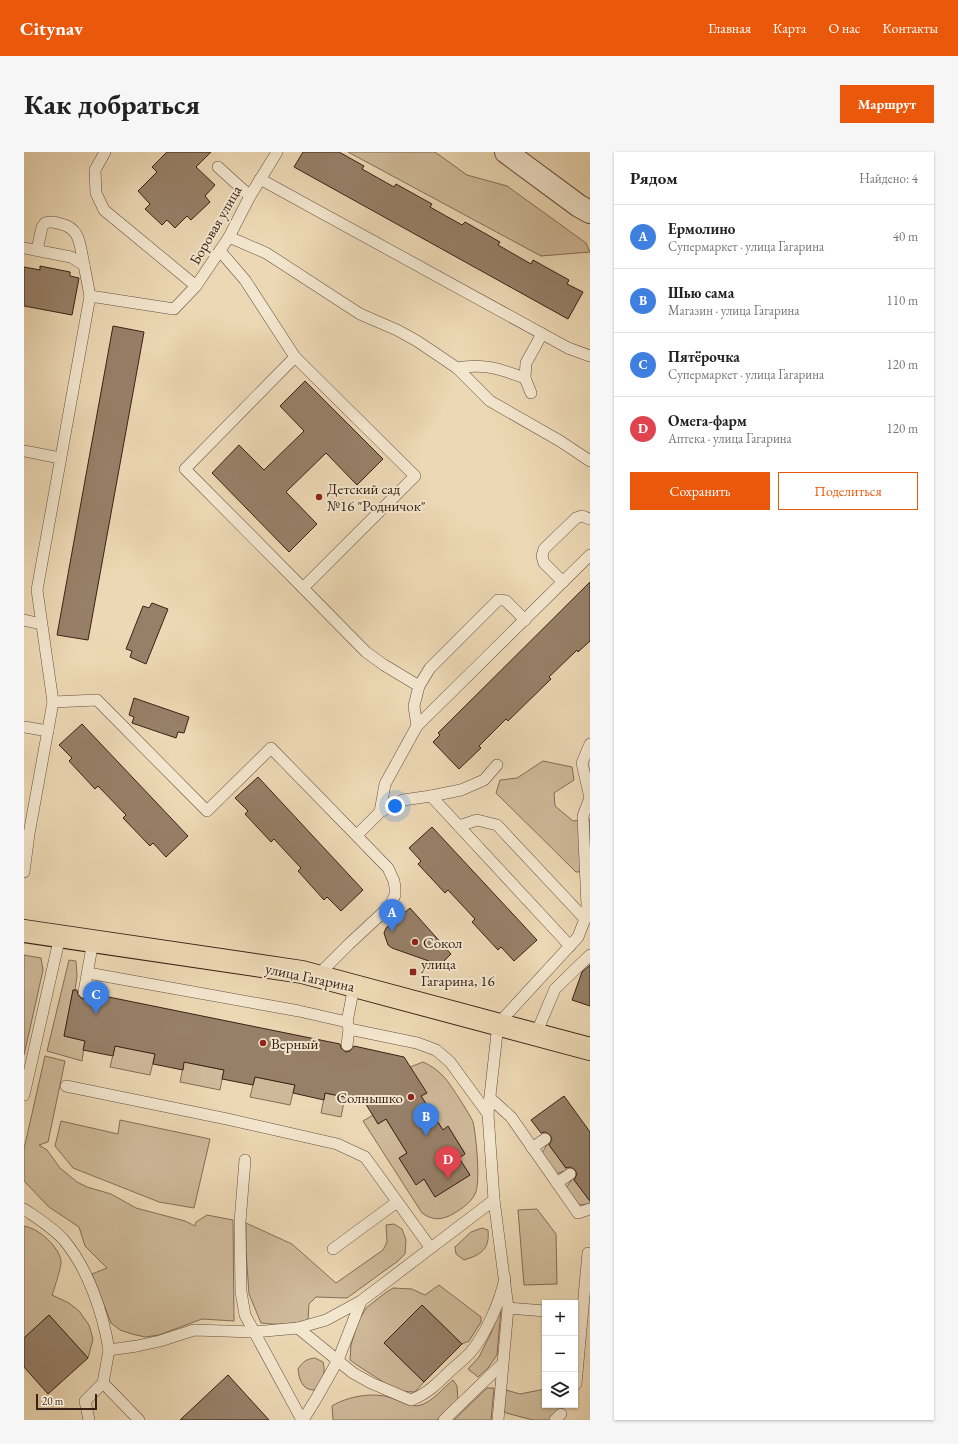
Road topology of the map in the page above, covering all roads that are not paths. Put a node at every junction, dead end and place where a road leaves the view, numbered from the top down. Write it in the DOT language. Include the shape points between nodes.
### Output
graph roads {
  1 [pos="106,152"];
  2 [pos="277,152"];
  3 [pos="506,152"];
  4 [pos="218,167"];
  5 [pos="260,179"];
  6 [pos="250,196"];
  7 [pos="590,212"];
  8 [pos="229,237"];
  9 [pos="24,248"];
  10 [pos="38,250"];
  11 [pos="220,251"];
  12 [pos="84,265"];
  13 [pos="196,286"];
  14 [pos="90,296"];
  15 [pos="542,334"];
  16 [pos="590,356"];
  17 [pos="295,357"];
  18 [pos="458,368"];
  19 [pos="525,378"];
  20 [pos="532,393"];
  21 [pos="24,451"];
  22 [pos="60,458"];
  23 [pos="590,461"];
  24 [pos="590,519"];
  25 [pos="590,555"];
  26 [pos="563,582"];
  27 [pos="303,588"];
  28 [pos="24,620"];
  29 [pos="525,620"];
  30 [pos="41,624"];
  31 [pos="419,686"];
  32 [pos="52,702"];
  33 [pos="417,726"];
  34 [pos="24,727"];
  35 [pos="48,731"];
  36 [pos="590,744"];
  37 [pos="497,765"];
  38 [pos="431,796"];
  39 [pos="380,812"];
  40 [pos="28,823"];
  41 [pos="459,826"];
  42 [pos="357,835"];
  43 [pos="24,872"];
  44 [pos="588,906"];
  45 [pos="585,919"];
  46 [pos="24,930"];
  47 [pos="60,936"];
  48 [pos="93,941"];
  49 [pos="570,946"];
  50 [pos="590,955"];
  51 [pos="88,973"];
  52 [pos="317,976"];
  53 [pos="354,986"];
  54 [pos="84,992"];
  55 [pos="498,1024"];
  56 [pos="348,1026"];
  57 [pos="536,1034"];
  58 [pos="347,1045"];
  59 [pos="590,1049"];
  60 [pos="66,1086"];
  61 [pos="24,1095"];
  62 [pos="490,1098"];
  63 [pos="488,1114"];
  64 [pos="545,1139"];
  65 [pos="532,1148"];
  66 [pos="244,1160"];
  67 [pos="570,1174"];
  68 [pos="557,1183"];
  69 [pos="494,1200"];
  70 [pos="397,1202"];
  71 [pos="24,1209"];
  72 [pos="590,1209"];
  73 [pos="430,1247"];
  74 [pos="333,1249"];
  75 [pos="588,1253"];
  76 [pos="505,1278"];
  77 [pos="360,1301"];
  78 [pos="508,1308"];
  79 [pos="542,1312"];
  80 [pos="579,1314"];
  81 [pos="298,1328"];
  82 [pos="254,1332"];
  83 [pos="109,1350"];
  84 [pos="338,1360"];
  85 [pos="502,1364"];
  86 [pos="577,1372"];
  87 [pos="103,1383"];
  88 [pos="89,1420"];
  89 [pos="139,1420"];
  90 [pos="302,1420"];
  91 [pos="444,1420"];
  92 [pos="498,1420"];
  1 -- 13 [label="lane" via="95,170 96,193 104,210"];
  2 -- 5 [label="lane, Боровая улица"];
  3 -- 7 [label="street"];
  4 -- 6 [label="lane"];
  5 -- 6 [label="lane, Боровая улица"];
  5 -- 15 [label="lane"];
  6 -- 8 [label="lane, Боровая улица"];
  8 -- 11 [label="lane, Боровая улица"];
  8 -- 18 [label="lane" via="266,253 360,314 417,341"];
  9 -- 10 [label="lane"];
  10 -- 12 [label="lane" via="71,257"];
  10 -- 12 [label="lane" via="45,223 69,225 77,233"];
  11 -- 13 [label="lane, Боровая улица"];
  11 -- 17 [label="lane" via="245,280"];
  12 -- 14 [label="lane"];
  13 -- 14 [label="lane, Боровая улица" via="174,309"];
  14 -- 22 [label="lane"];
  15 -- 16 [label="lane"];
  15 -- 19 [label="lane" via="526,363"];
  17 -- 27 [label="lane" via="185,469"];
  17 -- 27 [label="lane" via="416,476"];
  18 -- 19 [label="lane" via="473,366 499,369"];
  18 -- 23 [label="lane" via="490,401"];
  19 -- 20 [label="lane"];
  21 -- 22 [label="lane"];
  22 -- 30 [label="lane" via="37,590"];
  24 -- 26 [label="lane" via="582,516 576,518 544,549 544,563"];
  25 -- 26 [label="lane"];
  26 -- 29 [label="lane"];
  27 -- 31 [label="lane" via="366,652"];
  28 -- 30 [label="lane"];
  29 -- 31 [label="lane" via="506,601 498,600 430,668"];
  29 -- 33 [label="lane"];
  30 -- 32 [label="lane"];
  31 -- 33 [label="lane" via="414,706"];
  32 -- 35 [label="lane"];
  32 -- 42 [label="lane" via="97,700 207,811 271,748"];
  33 -- 39 [label="lane" via="385,784"];
  34 -- 35 [label="lane"];
  35 -- 40 [label="lane"];
  36 -- 44 [label="lane" via="582,763 590,798 583,816"];
  37 -- 38 [label="lane" via="484,780 461,790"];
  38 -- 39 [label="lane" via="403,800"];
  38 -- 41 [label="lane"];
  39 -- 42 [label="lane"];
  40 -- 43 [label="lane"];
  41 -- 45 [label="lane" via="477,820 497,825"];
  41 -- 49 [label="lane"];
  42 -- 52 [label="lane" via="388,868 394,881 395,896 390,906"];
  44 -- 45 [label="lane"];
  45 -- 49 [label="lane" via="578,937"];
  46 -- 47 [label="main road, улица Гагарина"];
  47 -- 48 [label="main road, улица Гагарина"];
  47 -- 61 [label="lane"];
  48 -- 51 [label="lane"];
  48 -- 52 [label="main road, улица Гагарина"];
  49 -- 55 [label="lane"];
  50 -- 57 [label="lane" via="555,989"];
  51 -- 54 [label="lane"];
  51 -- 56 [label="lane" via="300,1011"];
  52 -- 53 [label="main road, улица Гагарина"];
  53 -- 55 [label="main road, улица Гагарина"];
  53 -- 56 [label="lane"];
  55 -- 57 [label="main road, улица Гагарина"];
  55 -- 62 [label="lane"];
  56 -- 58 [label="lane"];
  56 -- 63 [label="lane" via="436,1050 450,1062"];
  57 -- 59 [label="main road, улица Гагарина"];
  60 -- 70 [label="lane" via="337,1144 365,1157"];
  62 -- 63 [label="lane"];
  62 -- 65 [label="lane" via="511,1117"];
  63 -- 69 [label="lane"];
  64 -- 65 [label="lane"];
  65 -- 68 [label="lane"];
  66 -- 82 [label="lane" via="240,1222 241,1292 245,1315"];
  67 -- 68 [label="lane"];
  68 -- 72 [label="lane" via="578,1213"];
  69 -- 73 [label="lane"];
  69 -- 76 [label="lane"];
  70 -- 73 [label="lane"];
  70 -- 74 [label="lane"];
  71 -- 83 [label="lane" via="62,1238 78,1259 100,1311"];
  73 -- 77 [label="lane"];
  75 -- 80 [label="lane"];
  76 -- 78 [label="lane"];
  76 -- 84 [label="lane" via="492,1315 470,1353 420,1397 411,1400 384,1389 353,1373"];
  77 -- 81 [label="lane" via="326,1320"];
  77 -- 84 [label="lane"];
  78 -- 79 [label="lane"];
  78 -- 85 [label="lane"];
  80 -- 86 [label="lane"];
  81 -- 82 [label="lane"];
  81 -- 84 [label="lane"];
  82 -- 83 [label="lane" via="194,1330 145,1345"];
  82 -- 90 [label="lane"];
  83 -- 87 [label="lane"];
  84 -- 90 [label="lane"];
  85 -- 91 [label="lane"];
  85 -- 92 [label="lane"];
  87 -- 88 [label="lane" via="85,1401"];
  87 -- 89 [label="lane"];
}
